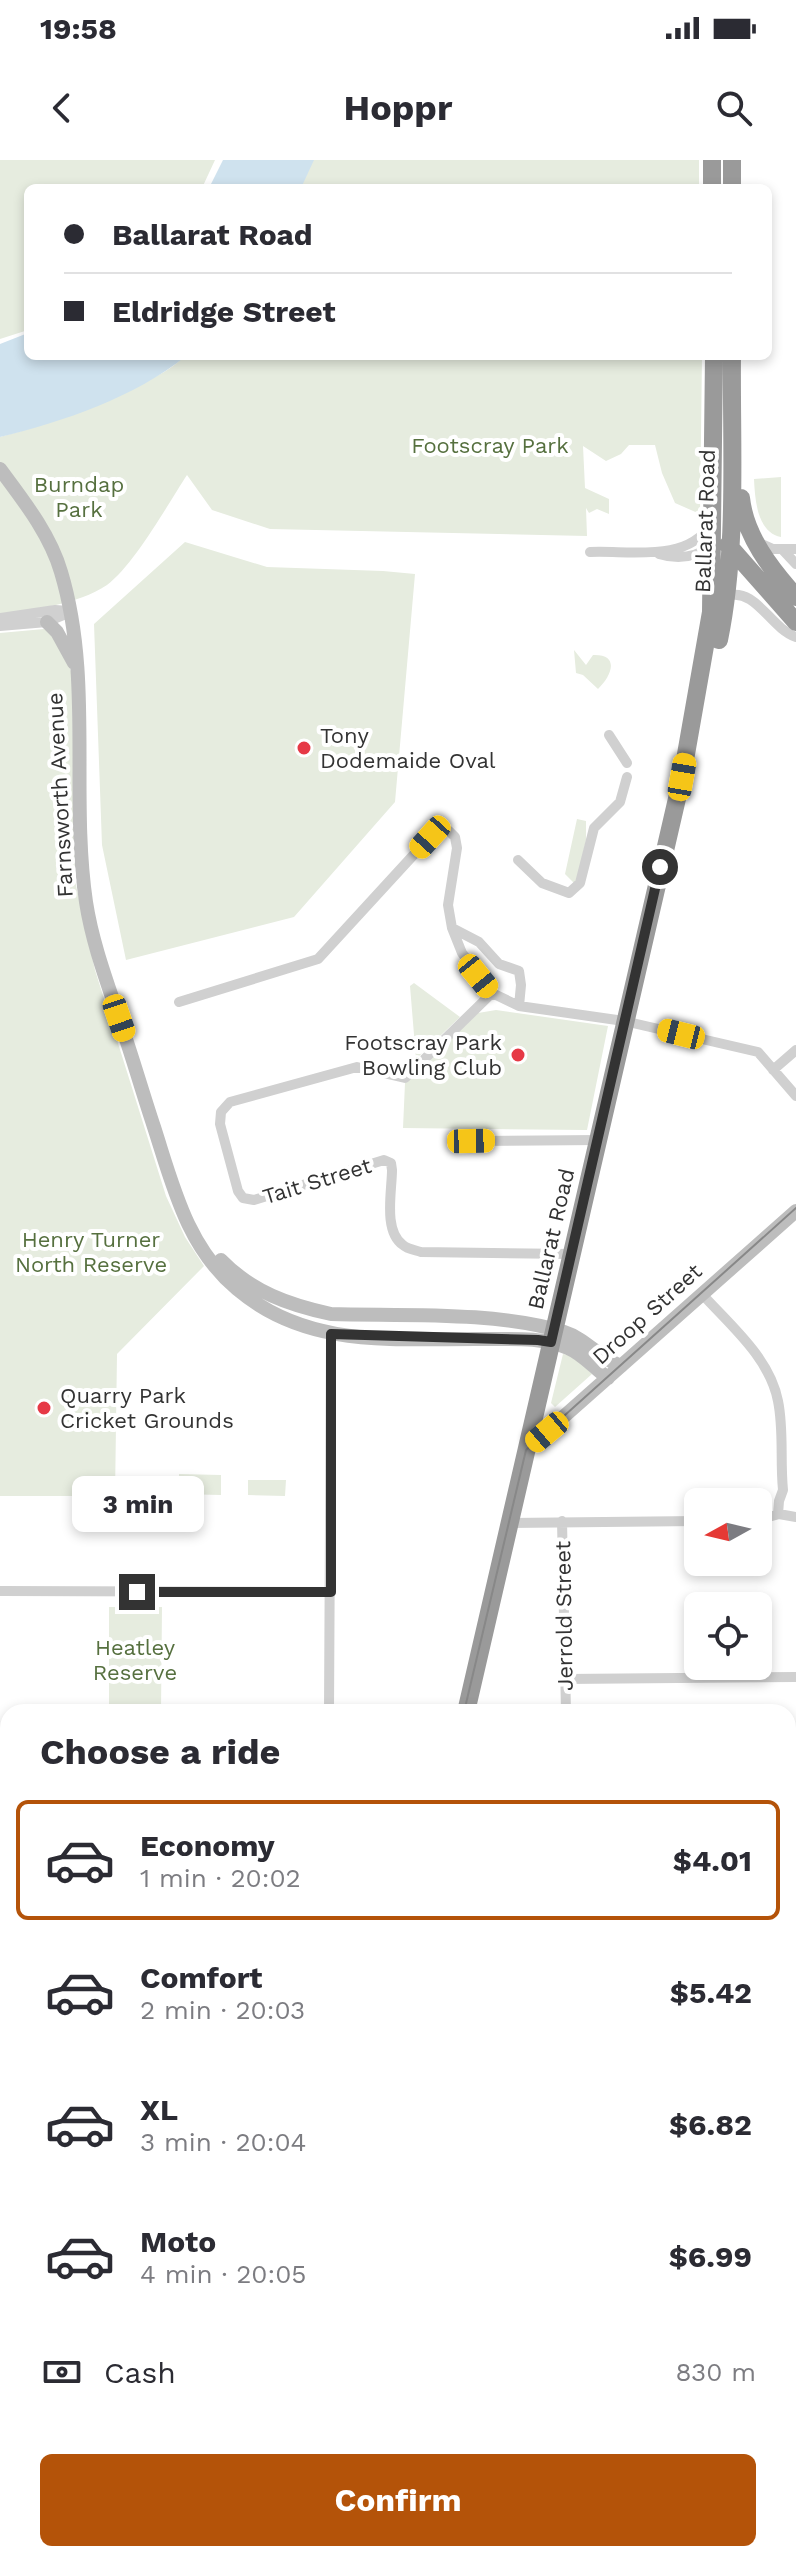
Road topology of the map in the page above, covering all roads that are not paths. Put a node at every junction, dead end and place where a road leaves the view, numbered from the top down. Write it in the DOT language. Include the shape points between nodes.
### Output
graph roads {
  1 [pos="712,160"];
  2 [pos="732,160"];
  3 [pos="712,184"];
  4 [pos="732,184"];
  5 [pos="714,360"];
  6 [pos="732,360"];
  7 [pos="731,416"];
  8 [pos="0,469"];
  9 [pos="713,511"];
  10 [pos="724,539"];
  11 [pos="755,541"];
  12 [pos="782,549"];
  13 [pos="796,549"];
  14 [pos="590,552"];
  15 [pos="649,552"];
  16 [pos="796,564"];
  17 [pos="727,596"];
  18 [pos="796,597"];
  19 [pos="71,612"];
  20 [pos="0,618"];
  21 [pos="47,622"];
  22 [pos="796,622"];
  23 [pos="0,626"];
  24 [pos="796,637"];
  25 [pos="77,667"];
  26 [pos="609,735"];
  27 [pos="627,763"];
  28 [pos="627,777"];
  29 [pos="682,777"];
  30 [pos="518,860"];
  31 [pos="452,928"];
  32 [pos="492,993"];
  33 [pos="179,1002"];
  34 [pos="519,1006"];
  35 [pos="624,1021"];
  36 [pos="796,1050"];
  37 [pos="773,1070"];
  38 [pos="796,1096"];
  39 [pos="599,1140"];
  40 [pos="456,1146"];
  41 [pos="169,1175"];
  42 [pos="796,1211"];
  43 [pos="572,1254"];
  44 [pos="702,1294"];
  45 [pos="331,1314"];
  46 [pos="410,1317"];
  47 [pos="452,1318"];
  48 [pos="331,1334"];
  49 [pos="553,1336"];
  50 [pos="409,1338"];
  51 [pos="451,1338"];
  52 [pos="621,1366"];
  53 [pos="608,1378"];
  54 [pos="526,1450"];
  55 [pos="778,1514"];
  56 [pos="772,1517"];
  57 [pos="796,1517"];
  58 [pos="562,1521"];
  59 [pos="684,1521"];
  60 [pos="510,1523"];
  61 [pos="0,1591"];
  62 [pos="331,1592"];
  63 [pos="796,1677"];
  64 [pos="565,1679"];
  65 [pos="329,1704"];
  66 [pos="468,1704"];
  67 [pos="566,1704"];
  1 -- 3 [label="highway"];
  2 -- 4 [label="highway"];
  5 -- 9 [label="highway, Ballarat Road"];
  6 -- 7 [label="highway, Ballarat Road"];
  7 -- 10 [label="highway, Ballarat Road"];
  7 -- 11 [label="highway" via="743,514"];
  8 -- 19 [label="main road, Farnsworth Avenue" via="43,531 61,570"];
  9 -- 10 [label="highway, Ballarat Road"];
  9 -- 15 [label="street" via="708,529 694,543"];
  10 -- 15 [label="street" via="682,557"];
  10 -- 17 [label="highway, Ballarat Road"];
  10 -- 22 [label="highway"];
  10 -- 29 [label="highway, Ballarat Road"];
  11 -- 12 [label="street"];
  11 -- 18 [label="highway"];
  12 -- 13 [label="street"];
  12 -- 16 [label="street"];
  14 -- 15 [label="street"];
  17 -- 24 [label="street" via="748,597 780,629"];
  17 -- 29 [label="highway, Ballarat Road" via="697,740"];
  19 -- 20 [label="street"];
  19 -- 21 [label="street"];
  19 -- 25 [label="main road, Farnsworth Avenue"];
  21 -- 23 [label="street"];
  21 -- 25 [label="main road"];
  25 -- 41 [label="main road, Farnsworth Avenue" via="86,902"];
  26 -- 27 [label="street"];
  28 -- 30 [label="street" via="620,802 594,828 580,883 569,893 542,883"];
  29 -- 35 [label="highway, Ballarat Road"];
  31 -- 32 [label="street" via="462,953"];
  31 -- 33 [label="street" via="448,905 457,848 455,837 440,831 318,959"];
  31 -- 34 [label="street" via="479,942 499,964 519,971"];
  32 -- 34 [label="street"];
  32 -- 43 [label="street, Tait Street" via="405,1078 357,1067 230,1102 221,1112 220,1124 238,1191 254,1200 384,1160 391,1163 393,1235 404,1246 421,1252"];
  34 -- 35 [label="street"];
  35 -- 37 [label="street" via="758,1052"];
  35 -- 39 [label="highway, Ballarat Road"];
  36 -- 37 [label="street"];
  37 -- 38 [label="street"];
  39 -- 40 [label="street" via="471,1141"];
  39 -- 43 [label="highway, Ballarat Road"];
  41 -- 45 [label="main road, Farnsworth Avenue" via="197,1230 231,1271 272,1297"];
  41 -- 48 [label="main road, Farnsworth Avenue" via="189,1229 228,1281 276,1316"];
  42 -- 44 [label="main road, Droop Street"];
  43 -- 49 [label="highway, Ballarat Road"];
  44 -- 52 [label="main road, Droop Street"];
  44 -- 55 [label="street" via="755,1353 775,1390 783,1490"];
  45 -- 46 [label="main road, Farnsworth Avenue"];
  45 -- 48 [label="main road"];
  46 -- 47 [label="main road, Farnsworth Avenue"];
  46 -- 50 [label="main road"];
  47 -- 49 [label="main road, Farnsworth Avenue" via="498,1320"];
  47 -- 51 [label="main road"];
  48 -- 50 [label="main road, Farnsworth Avenue"];
  48 -- 62 [label="street"];
  49 -- 51 [label="main road, Farnsworth Avenue"];
  49 -- 52 [label="main road, Farnsworth Avenue" via="579,1339"];
  49 -- 53 [label="main road, Farnsworth Avenue"];
  49 -- 54 [label="highway, Ballarat Road"];
  50 -- 51 [label="main road, Farnsworth Avenue"];
  52 -- 53 [label="main road, Droop Street"];
  53 -- 54 [label="main road, Droop Street"];
  54 -- 60 [label="highway, Ballarat Road"];
  55 -- 56 [label="street"];
  55 -- 57 [label="street"];
  58 -- 59 [label="street"];
  58 -- 60 [label="street"];
  58 -- 64 [label="street, Jerrold Street"];
  60 -- 66 [label="highway, Ballarat Road"];
  61 -- 62 [label="street"];
  62 -- 65 [label="street"];
  63 -- 64 [label="street"];
  64 -- 67 [label="street, Jerrold Street"];
}
